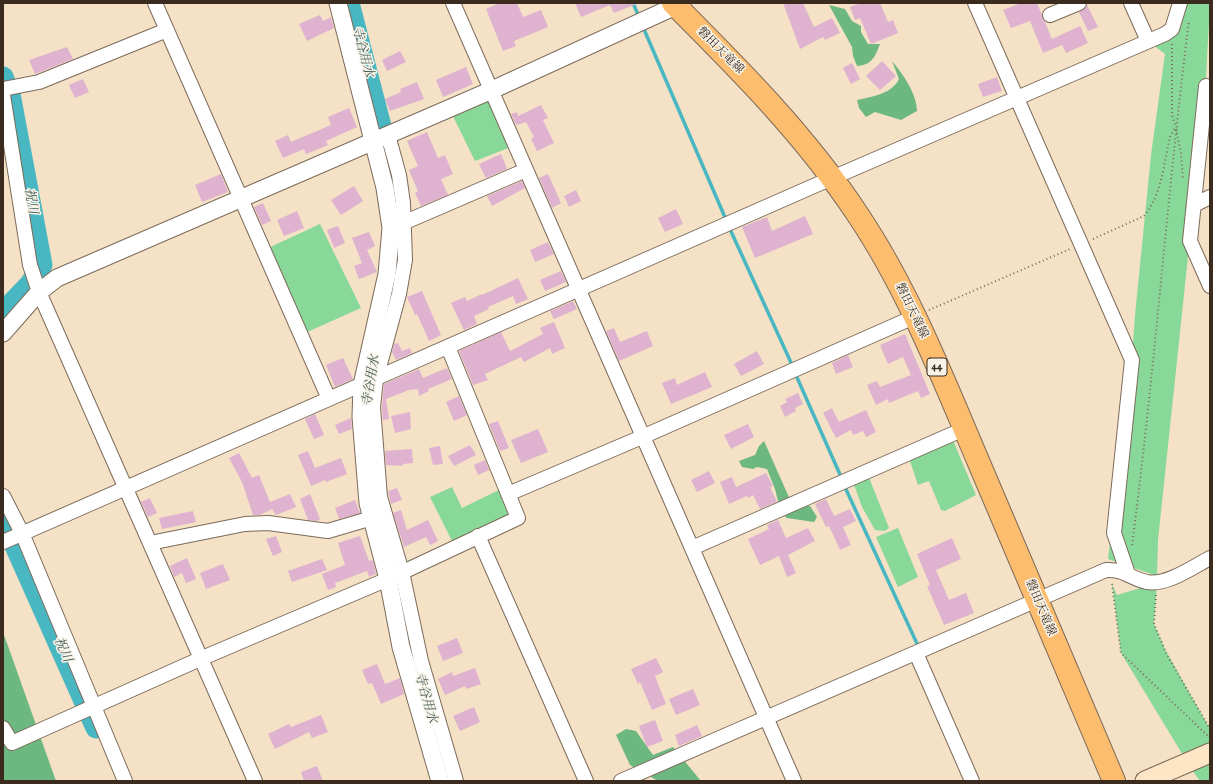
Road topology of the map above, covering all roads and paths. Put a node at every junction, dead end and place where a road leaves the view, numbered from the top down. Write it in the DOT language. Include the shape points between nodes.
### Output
graph roads {
  1 [pos="155,3"];
  2 [pos="338,3"];
  3 [pos="453,3"];
  4 [pos="975,3"];
  5 [pos="1079,3"];
  6 [pos="1131,3"];
  7 [pos="1180,3"];
  8 [pos="677,4"];
  9 [pos="1050,15"];
  10 [pos="1189,18"];
  11 [pos="167,30"];
  12 [pos="1168,31"];
  13 [pos="1148,41"];
  14 [pos="1206,86"];
  15 [pos="3,89"];
  16 [pos="492,90"];
  17 [pos="3,95"];
  18 [pos="1017,97"];
  19 [pos="1176,126"];
  20 [pos="388,135"];
  21 [pos="372,142"];
  22 [pos="526,170"];
  23 [pos="832,178"];
  24 [pos="1183,183"];
  25 [pos="1210,197"];
  26 [pos="242,199"];
  27 [pos="1194,205"];
  28 [pos="398,225"];
  29 [pos="1210,286"];
  30 [pos="578,290"];
  31 [pos="39,292"];
  32 [pos="914,317"];
  33 [pos="3,333"];
  34 [pos="448,347"];
  35 [pos="369,382"];
  36 [pos="329,399"];
  37 [pos="964,429"];
  38 [pos="642,437"];
  39 [pos="126,488"];
  40 [pos="508,494"];
  41 [pos="3,496"];
  42 [pos="372,518"];
  43 [pos="22,533"];
  44 [pos="478,536"];
  45 [pos="3,542"];
  46 [pos="150,543"];
  47 [pos="692,548"];
  48 [pos="1210,558"];
  49 [pos="1128,574"];
  50 [pos="395,576"];
  51 [pos="1156,583"];
  52 [pos="1112,584"];
  53 [pos="1036,599"];
  54 [pos="916,652"];
  55 [pos="200,659"];
  56 [pos="93,706"];
  57 [pos="766,716"];
  58 [pos="3,728"];
  59 [pos="1210,729"];
  60 [pos="1210,738"];
  61 [pos="1210,753"];
  62 [pos="126,781"];
  63 [pos="255,781"];
  64 [pos="440,781"];
  65 [pos="456,781"];
  66 [pos="586,781"];
  67 [pos="621,781"];
  68 [pos="794,781"];
  69 [pos="972,781"];
  70 [pos="1114,781"];
  71 [pos="1145,781"];
  1 -- 11 [label="street"];
  2 -- 21 [label="street"];
  3 -- 16 [label="street"];
  4 -- 18 [label="street"];
  5 -- 9 [label="street"];
  6 -- 13 [label="street"];
  7 -- 12 [label="street" via="1172,29"];
  8 -- 16 [label="street"];
  8 -- 23 [label="main road, 磐田天竜線 / 44" via="764,95"];
  10 -- 19 [label="path"];
  11 -- 15 [label="street" via="39,82"];
  11 -- 26 [label="street"];
  12 -- 13 [label="street"];
  12 -- 19 [label="path" via="1172,39 1172,115"];
  13 -- 18 [label="street"];
  14 -- 27 [label="street"];
  16 -- 20 [label="street"];
  16 -- 22 [label="street"];
  17 -- 31 [label="street" via="30,265"];
  18 -- 23 [label="street"];
  18 -- 49 [label="street" via="1132,360 1114,533"];
  19 -- 24 [label="path"];
  19 -- 49 [label="path" via="1144,452"];
  20 -- 21 [label="street"];
  20 -- 28 [label="street" via="398,175"];
  21 -- 26 [label="street"];
  21 -- 28 [label="street"];
  22 -- 28 [label="street"];
  22 -- 30 [label="street"];
  23 -- 30 [label="street"];
  23 -- 32 [label="main road, 磐田天竜線 / 44" via="864,224"];
  25 -- 27 [label="street"];
  26 -- 31 [label="street" via="57,278"];
  26 -- 36 [label="street"];
  27 -- 29 [label="street" via="1190,241"];
  28 -- 35 [label="street"];
  30 -- 34 [label="street"];
  30 -- 38 [label="street"];
  31 -- 33 [label="street"];
  31 -- 39 [label="street"];
  32 -- 37 [label="main road, 磐田天竜線 / 44"];
  32 -- 38 [label="street"];
  34 -- 35 [label="street"];
  34 -- 40 [label="street"];
  35 -- 36 [label="street"];
  35 -- 42 [label="street" via="361,417 368,503"];
  35 -- 50 [label="street" via="380,497"];
  36 -- 39 [label="street"];
  37 -- 47 [label="street"];
  37 -- 53 [label="main road, 磐田天竜線 / 44"];
  38 -- 40 [label="street"];
  38 -- 47 [label="street"];
  39 -- 43 [label="street"];
  39 -- 46 [label="street"];
  40 -- 44 [label="street" via="518,518"];
  41 -- 43 [label="street"];
  42 -- 46 [label="street" via="328,531 268,523 244,524"];
  42 -- 50 [label="street"];
  43 -- 45 [label="street"];
  43 -- 56 [label="street"];
  44 -- 50 [label="street"];
  44 -- 66 [label="street"];
  46 -- 55 [label="street"];
  47 -- 57 [label="street"];
  48 -- 51 [label="street" via="1161,583"];
  49 -- 51 [label="street" via="1146,582"];
  49 -- 53 [label="street" via="1118,570 1106,570"];
  50 -- 55 [label="street"];
  50 -- 64 [label="street" via="401,647"];
  50 -- 65 [label="street"];
  51 -- 59 [label="path" via="1154,624 1167,655"];
  52 -- 60 [label="path" via="1121,653"];
  53 -- 54 [label="street"];
  53 -- 70 [label="main road, 磐田天竜線 / 44"];
  54 -- 57 [label="street"];
  54 -- 69 [label="street"];
  55 -- 56 [label="street"];
  55 -- 63 [label="street"];
  56 -- 58 [label="street" via="12,742"];
  56 -- 62 [label="street"];
  57 -- 67 [label="street"];
  57 -- 68 [label="street"];
  61 -- 71 [label="main road"];
}
